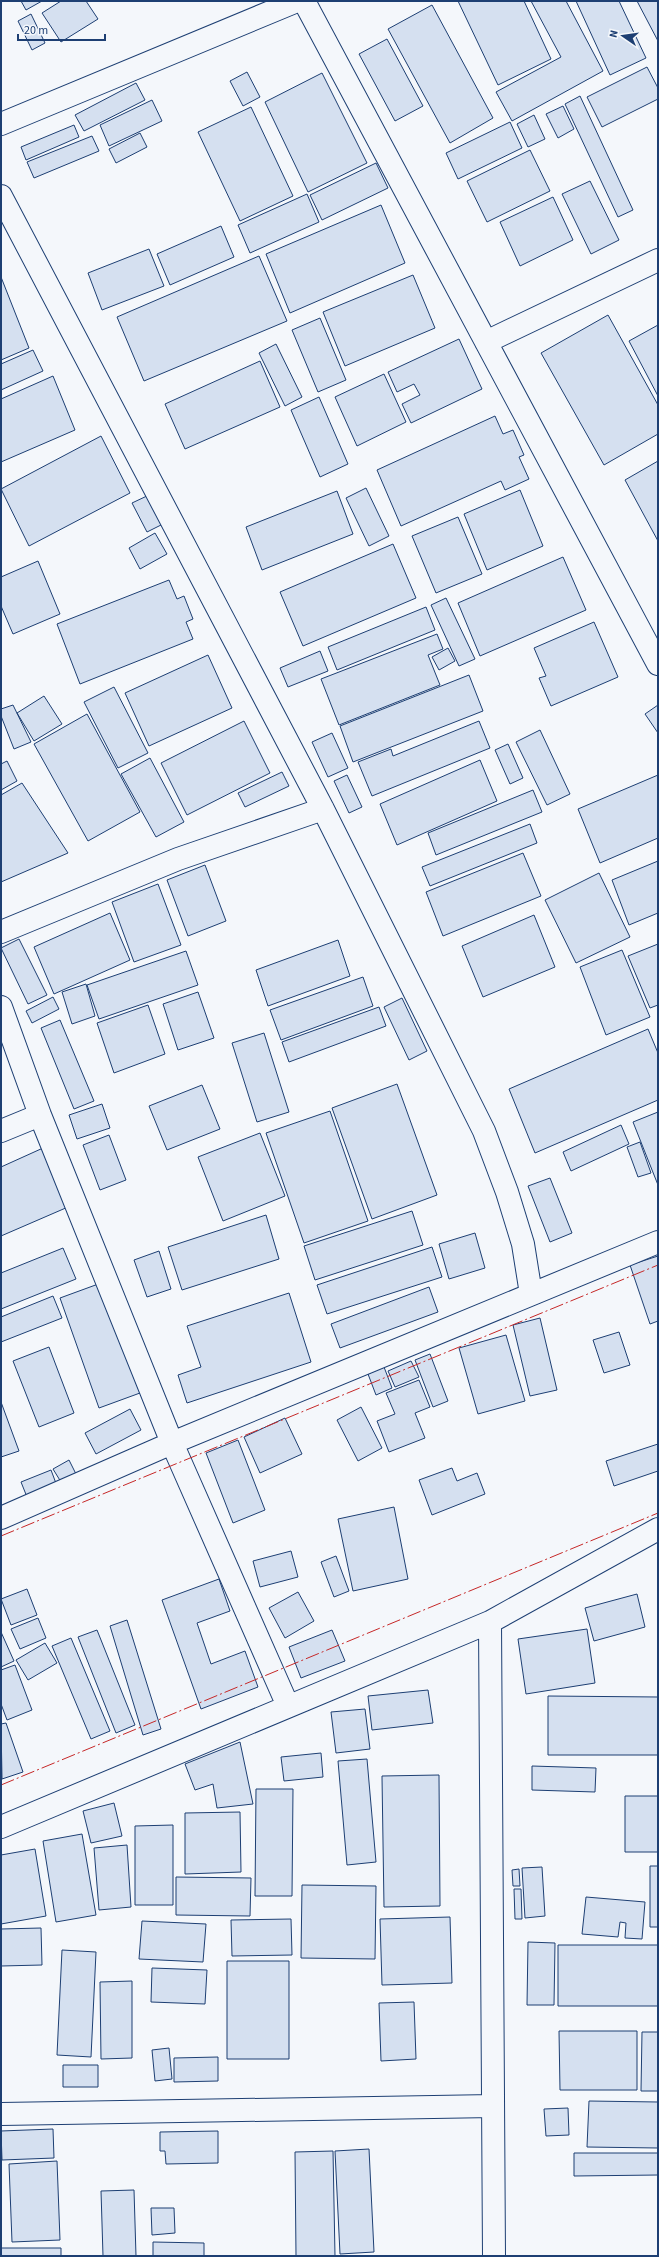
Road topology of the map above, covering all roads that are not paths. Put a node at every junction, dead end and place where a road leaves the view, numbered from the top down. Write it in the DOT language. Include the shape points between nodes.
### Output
graph roads {
  1 [pos="297,1"];
  2 [pos="304,1"];
  3 [pos="1,124"];
  4 [pos="1,196"];
  5 [pos="658,260"];
  6 [pos="486,342"];
  7 [pos="657,662"];
  8 [pos="323,809"];
  9 [pos="1,932"];
  10 [pos="1,1007"];
  11 [pos="40,1115"];
  12 [pos="1,1131"];
  13 [pos="658,1242"];
  14 [pos="531,1294"];
  15 [pos="172,1443"];
  16 [pos="1,1518"];
  17 [pos="658,1528"];
  18 [pos="490,1622"];
  19 [pos="288,1706"];
  20 [pos="1,1828"];
  21 [pos="493,2106"];
  22 [pos="1,2114"];
  23 [pos="494,2256"];
  1 -- 3 [label="street"];
  2 -- 6 [label="street"];
  4 -- 8 [label="street"];
  5 -- 6 [label="street"];
  6 -- 7 [label="street"];
  8 -- 9 [label="street" via="178,859"];
  8 -- 14 [label="street" via="484,1131 523,1244"];
  10 -- 11 [label="street"];
  11 -- 12 [label="street"];
  11 -- 15 [label="street"];
  13 -- 14 [label="street"];
  14 -- 15 [label="street"];
  15 -- 16 [label="street"];
  15 -- 19 [label="street"];
  17 -- 18 [label="street"];
  18 -- 19 [label="street"];
  18 -- 21 [label="street"];
  19 -- 20 [label="street"];
  21 -- 22 [label="street"];
  21 -- 23 [label="street"];
}
